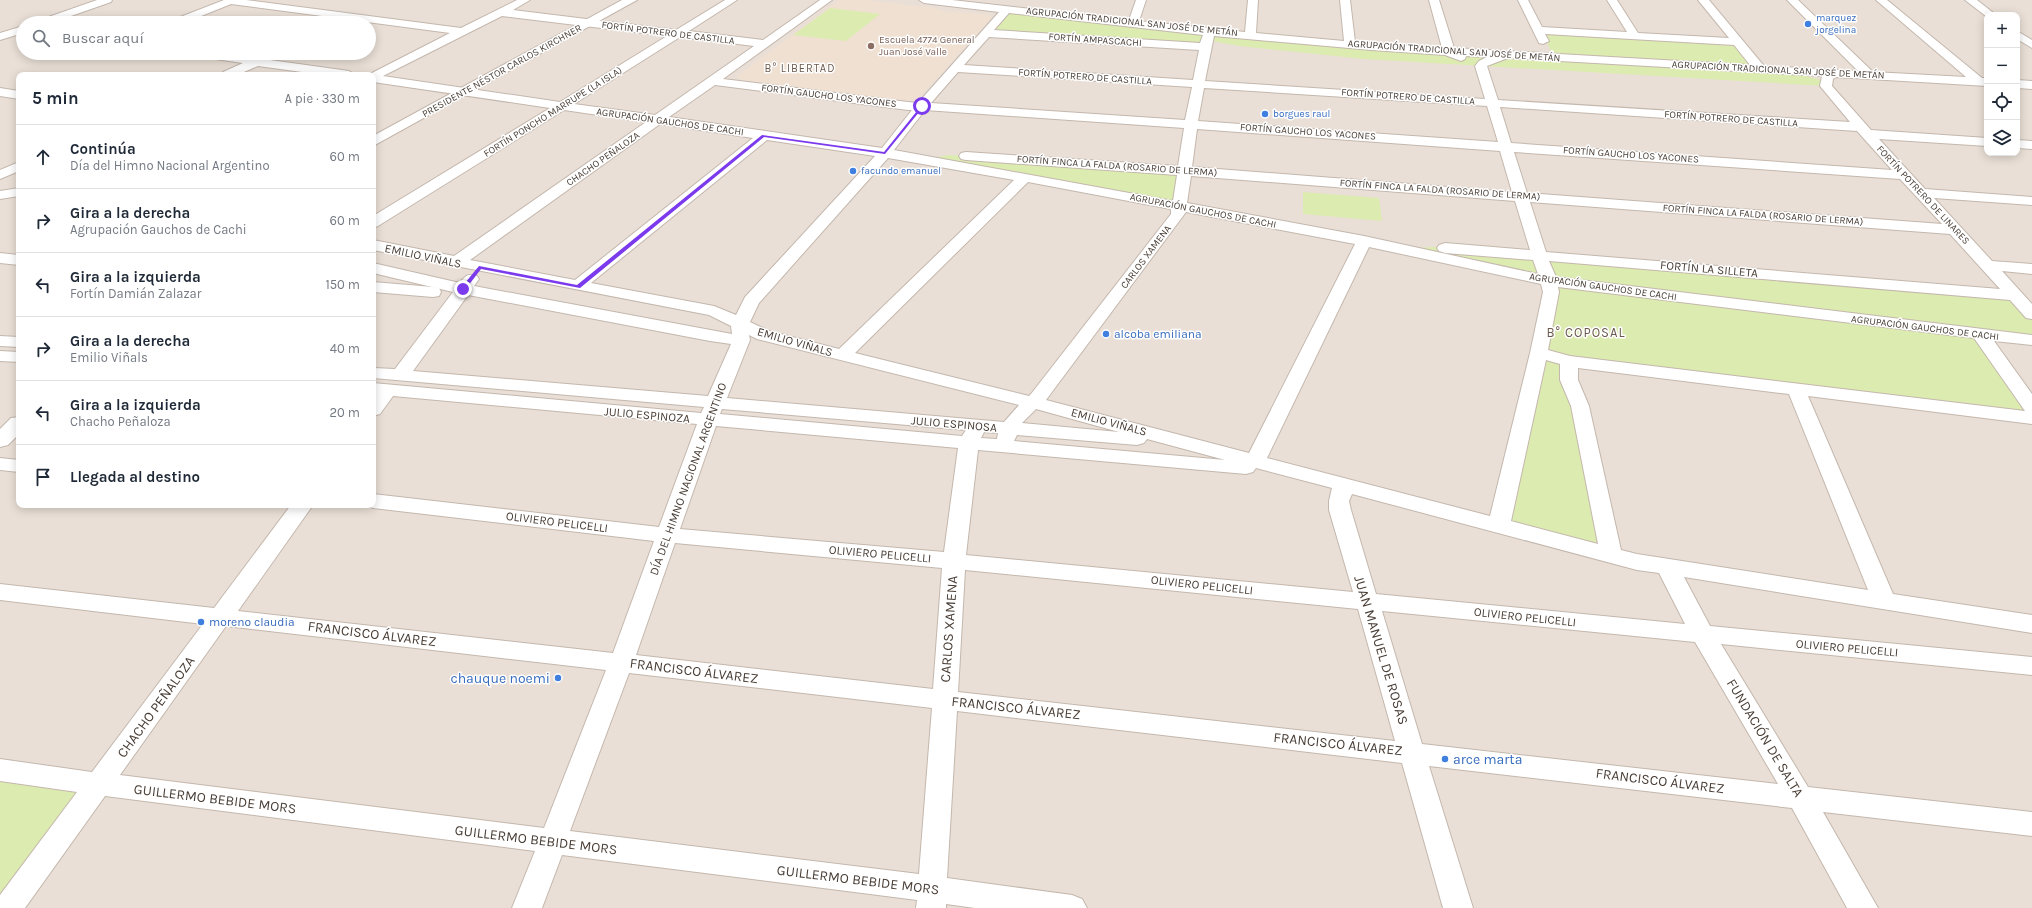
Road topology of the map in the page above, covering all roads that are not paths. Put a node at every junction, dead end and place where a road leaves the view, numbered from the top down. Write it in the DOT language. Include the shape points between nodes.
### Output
graph roads {
  1 [pos="107,0"];
  2 [pos="525,0"];
  3 [pos="631,0"];
  4 [pos="732,0"];
  5 [pos="827,0"];
  6 [pos="924,0"];
  7 [pos="1053,0"];
  8 [pos="1141,0"];
  9 [pos="1253,0"];
  10 [pos="1345,0"];
  11 [pos="1434,0"];
  12 [pos="1523,0"];
  13 [pos="1612,0"];
  14 [pos="1703,0"];
  15 [pos="1792,0"];
  16 [pos="1881,0"];
  17 [pos="1970,0"];
  18 [pos="231,1"];
  19 [pos="960,2"];
  20 [pos="1007,9"];
  21 [pos="500,12"];
  22 [pos="1987,12"];
  23 [pos="1047,14"];
  24 [pos="61,16"];
  25 [pos="192,16"];
  26 [pos="346,16"];
  27 [pos="376,20"];
  28 [pos="1133,23"];
  29 [pos="589,24"];
  30 [pos="0,26"];
  31 [pos="16,28"];
  32 [pos="1538,30"];
  33 [pos="16,31"];
  34 [pos="461,31"];
  35 [pos="986,33"];
  36 [pos="677,34"];
  37 [pos="1250,34"];
  38 [pos="1635,36"];
  39 [pos="2020,36"];
  40 [pos="0,37"];
  41 [pos="1207,40"];
  42 [pos="1736,42"];
  43 [pos="765,44"];
  44 [pos="1350,45"];
  45 [pos="2032,45"];
  46 [pos="1284,51"];
  47 [pos="1449,52"];
  48 [pos="1515,56"];
  49 [pos="1551,58"];
  50 [pos="242,60"];
  51 [pos="256,62"];
  52 [pos="1449,64"];
  53 [pos="1481,66"];
  54 [pos="956,68"];
  55 [pos="1504,68"];
  56 [pos="1760,69"];
  57 [pos="233,72"];
  58 [pos="328,72"];
  59 [pos="376,75"];
  60 [pos="1869,75"];
  61 [pos="376,77"];
  62 [pos="1828,80"];
  63 [pos="713,81"];
  64 [pos="1983,82"];
  65 [pos="1198,84"];
  66 [pos="2020,84"];
  67 [pos="1811,85"];
  68 [pos="2032,85"];
  69 [pos="0,92"];
  70 [pos="465,92"];
  71 [pos="16,95"];
  72 [pos="1491,102"];
  73 [pos="562,106"];
  74 [pos="922,106"];
  75 [pos="658,120"];
  76 [pos="1191,124"];
  77 [pos="1864,131"];
  78 [pos="763,136"];
  79 [pos="376,140"];
  80 [pos="1984,142"];
  81 [pos="2020,144"];
  82 [pos="2032,145"];
  83 [pos="1504,146"];
  84 [pos="885,153"];
  85 [pos="926,159"];
  86 [pos="16,167"];
  87 [pos="1184,170"];
  88 [pos="0,174"];
  89 [pos="1904,175"];
  90 [pos="1024,178"];
  91 [pos="0,180"];
  92 [pos="16,183"];
  93 [pos="16,192"];
  94 [pos="1921,193"];
  95 [pos="0,195"];
  96 [pos="1521,197"];
  97 [pos="0,200"];
  98 [pos="2032,201"];
  99 [pos="16,203"];
  100 [pos="1181,206"];
  101 [pos="376,221"];
  102 [pos="1955,230"];
  103 [pos="1364,241"];
  104 [pos="376,247"];
  105 [pos="1403,249"];
  106 [pos="1539,255"];
  107 [pos="0,258"];
  108 [pos="16,260"];
  109 [pos="456,262"];
  110 [pos="1988,265"];
  111 [pos="479,267"];
  112 [pos="376,269"];
  113 [pos="2032,269"];
  114 [pos="1549,281"];
  115 [pos="578,286"];
  116 [pos="376,287"];
  117 [pos="461,291"];
  118 [pos="2015,295"];
  119 [pos="2032,314"];
  120 [pos="740,332"];
  121 [pos="1981,335"];
  122 [pos="2032,340"];
  123 [pos="0,341"];
  124 [pos="16,342"];
  125 [pos="1539,353"];
  126 [pos="843,355"];
  127 [pos="0,356"];
  128 [pos="16,357"];
  129 [pos="1570,361"];
  130 [pos="376,373"];
  131 [pos="400,376"];
  132 [pos="1796,389"];
  133 [pos="380,390"];
  134 [pos="376,401"];
  135 [pos="1034,402"];
  136 [pos="2032,408"];
  137 [pos="712,412"];
  138 [pos="2032,418"];
  139 [pos="16,426"];
  140 [pos="973,434"];
  141 [pos="1006,437"];
  142 [pos="0,440"];
  143 [pos="1193,444"];
  144 [pos="1256,460"];
  145 [pos="0,464"];
  146 [pos="16,466"];
  147 [pos="1306,473"];
  148 [pos="1344,484"];
  149 [pos="376,501"];
  150 [pos="300,508"];
  151 [pos="1499,525"];
  152 [pos="667,535"];
  153 [pos="1611,555"];
  154 [pos="954,561"];
  155 [pos="1668,568"];
  156 [pos="0,592"];
  157 [pos="1884,600"];
  158 [pos="1366,601"];
  159 [pos="221,617"];
  160 [pos="2032,624"];
  161 [pos="1703,635"];
  162 [pos="621,662"];
  163 [pos="2032,666"];
  164 [pos="944,699"];
  165 [pos="1412,752"];
  166 [pos="0,770"];
  167 [pos="100,785"];
  168 [pos="1800,797"];
  169 [pos="2032,824"];
  170 [pos="552,842"];
  171 [pos="932,898"];
  172 [pos="8,908"];
  173 [pos="527,908"];
  174 [pos="1072,908"];
  175 [pos="1458,908"];
  176 [pos="1863,908"];
  1 -- 24 [label="street"];
  2 -- 21 [label="street"];
  3 -- 29 [label="street, PRESIDENTE NÉSTOR CARLOS KIRCHNER"];
  4 -- 36 [label="street, FORTÍN PONCHO MARRUPE (LA ISLA)"];
  5 -- 43 [label="street, CHACHO PEÑALOZA"];
  6 -- 19 [label="street, AGRUPACIÓN TRADICIONAL SAN JOSÉ DE METÁN"];
  7 -- 23 [label="street"];
  8 -- 28 [label="street"];
  9 -- 37 [label="street"];
  10 -- 44 [label="street"];
  11 -- 47 [label="street"];
  12 -- 32 [label="street"];
  13 -- 38 [label="street"];
  14 -- 42 [label="street"];
  15 -- 60 [label="street"];
  16 -- 64 [label="street"];
  17 -- 22 [label="street"];
  18 -- 25 [label="street"];
  18 -- 26 [label="street"];
  19 -- 20 [label="street, AGRUPACIÓN TRADICIONAL SAN JOSÉ DE METÁN"];
  20 -- 23 [label="street, AGRUPACIÓN TRADICIONAL SAN JOSÉ DE METÁN"];
  20 -- 35 [label="street, DÍA DEL HIMNO NACIONAL ARGENTINO"];
  21 -- 29 [label="street, FORTÍN POTRERO DE CASTILLA"];
  21 -- 34 [label="street"];
  23 -- 28 [label="street, AGRUPACIÓN TRADICIONAL SAN JOSÉ DE METÁN"];
  27 -- 34 [label="street"];
  28 -- 41 [label="street, AGRUPACIÓN TRADICIONAL SAN JOSÉ DE METÁN"];
  29 -- 36 [label="street, FORTÍN POTRERO DE CASTILLA"];
  29 -- 70 [label="street, PRESIDENTE NÉSTOR CARLOS KIRCHNER"];
  30 -- 31 [label="street"];
  32 -- 38 [label="street"];
  32 -- 49 [label="street"];
  33 -- 40 [label="street"];
  34 -- 59 [label="street"];
  35 -- 41 [label="street, FORTÍN AMPASCACHI"];
  35 -- 54 [label="street, DÍA DEL HIMNO NACIONAL ARGENTINO"];
  36 -- 43 [label="street, FORTÍN POTRERO DE CASTILLA"];
  36 -- 73 [label="street, FORTÍN PONCHO MARRUPE (LA ISLA)"];
  37 -- 41 [label="street, AGRUPACIÓN TRADICIONAL SAN JOSÉ DE METÁN"];
  37 -- 44 [label="street, AGRUPACIÓN TRADICIONAL SAN JOSÉ DE METÁN"];
  38 -- 42 [label="street"];
  39 -- 45 [label="street"];
  41 -- 46 [label="street"];
  41 -- 65 [label="street, CARLOS XAMENA"];
  42 -- 56 [label="street"];
  43 -- 63 [label="street, CHACHO PEÑALOZA"];
  44 -- 47 [label="street, AGRUPACIÓN TRADICIONAL SAN JOSÉ DE METÁN"];
  47 -- 48 [label="street, AGRUPACIÓN TRADICIONAL SAN JOSÉ DE METÁN"];
  47 -- 53 [label="street"];
  48 -- 49 [label="street, AGRUPACIÓN TRADICIONAL SAN JOSÉ DE METÁN"];
  48 -- 53 [label="street" via="1483,62"];
  49 -- 56 [label="street, AGRUPACIÓN TRADICIONAL SAN JOSÉ DE METÁN"];
  50 -- 51 [label="street"];
  51 -- 57 [label="street"];
  51 -- 58 [label="street"];
  52 -- 53 [label="street"];
  53 -- 55 [label="street"];
  53 -- 72 [label="street"];
  54 -- 65 [label="street, FORTÍN POTRERO DE CASTILLA"];
  54 -- 74 [label="street, DÍA DEL HIMNO NACIONAL ARGENTINO"];
  56 -- 62 [label="street, AGRUPACIÓN TRADICIONAL SAN JOSÉ DE METÁN" via="1786,71"];
  60 -- 62 [label="street, AGRUPACIÓN TRADICIONAL SAN JOSÉ DE METÁN"];
  60 -- 64 [label="street, AGRUPACIÓN TRADICIONAL SAN JOSÉ DE METÁN"];
  61 -- 70 [label="street, AGRUPACIÓN GAUCHOS DE CACHI"];
  62 -- 67 [label="street"];
  62 -- 77 [label="street, FORTÍN POTRERO DE LINARES"];
  63 -- 74 [label="street, FORTÍN GAUCHO LOS YACONES"];
  63 -- 75 [label="street, CHACHO PEÑALOZA"];
  65 -- 72 [label="street, FORTÍN POTRERO DE CASTILLA"];
  65 -- 76 [label="street, CARLOS XAMENA"];
  66 -- 68 [label="street"];
  69 -- 71 [label="street"];
  70 -- 73 [label="street, AGRUPACIÓN GAUCHOS DE CACHI"];
  70 -- 79 [label="street, PRESIDENTE NÉSTOR CARLOS KIRCHNER"];
  72 -- 77 [label="street, FORTÍN POTRERO DE CASTILLA"];
  72 -- 83 [label="street"];
  73 -- 75 [label="street, AGRUPACIÓN GAUCHOS DE CACHI"];
  73 -- 101 [label="street, FORTÍN PONCHO MARRUPE (LA ISLA)"];
  74 -- 76 [label="street, FORTÍN GAUCHO LOS YACONES"];
  74 -- 84 [label="street, DÍA DEL HIMNO NACIONAL ARGENTINO"];
  75 -- 78 [label="street, AGRUPACIÓN GAUCHOS DE CACHI"];
  75 -- 109 [label="street, CHACHO PEÑALOZA"];
  76 -- 83 [label="street, FORTÍN GAUCHO LOS YACONES"];
  76 -- 87 [label="street, CARLOS XAMENA"];
  77 -- 80 [label="street, FORTÍN POTRERO DE CASTILLA"];
  77 -- 89 [label="street, FORTÍN POTRERO DE LINARES"];
  78 -- 84 [label="street, AGRUPACIÓN GAUCHOS DE CACHI"];
  78 -- 115 [label="street"];
  81 -- 82 [label="street"];
  83 -- 89 [label="street, FORTÍN GAUCHO LOS YACONES"];
  83 -- 96 [label="street"];
  84 -- 85 [label="street, AGRUPACIÓN GAUCHOS DE CACHI"];
  84 -- 120 [label="street, DÍA DEL HIMNO NACIONAL ARGENTINO" via="751,301"];
  85 -- 87 [label="street, FORTÍN FINCA LA FALDA (ROSARIO DE LERMA)" via="936,156 972,156"];
  85 -- 90 [label="street, AGRUPACIÓN GAUCHOS DE CACHI"];
  86 -- 88 [label="street"];
  87 -- 96 [label="street, FORTÍN FINCA LA FALDA (ROSARIO DE LERMA)"];
  87 -- 100 [label="street, CARLOS XAMENA"];
  89 -- 94 [label="street, FORTÍN POTRERO DE LINARES"];
  90 -- 100 [label="street, AGRUPACIÓN GAUCHOS DE CACHI"];
  90 -- 126 [label="street"];
  91 -- 92 [label="street"];
  93 -- 95 [label="street"];
  94 -- 98 [label="street"];
  94 -- 102 [label="street, FORTÍN POTRERO DE LINARES"];
  96 -- 102 [label="street, FORTÍN FINCA LA FALDA (ROSARIO DE LERMA)"];
  96 -- 106 [label="street"];
  97 -- 99 [label="street"];
  100 -- 103 [label="street, AGRUPACIÓN GAUCHOS DE CACHI"];
  100 -- 135 [label="street, CARLOS XAMENA" via="1178,214"];
  102 -- 110 [label="street, FORTÍN POTRERO DE LINARES"];
  103 -- 105 [label="street, AGRUPACIÓN GAUCHOS DE CACHI"];
  103 -- 144 [label="street"];
  104 -- 109 [label="street, EMILIO VIÑALS"];
  105 -- 106 [label="street, FORTÍN LA SILLETA" via="1432,247"];
  105 -- 114 [label="street, AGRUPACIÓN GAUCHOS DE CACHI"];
  106 -- 114 [label="street"];
  106 -- 118 [label="street, FORTÍN LA SILLETA"];
  107 -- 108 [label="street"];
  109 -- 111 [label="street, EMILIO VIÑALS"];
  110 -- 113 [label="street"];
  110 -- 118 [label="street, FORTÍN POTRERO DE LINARES"];
  111 -- 115 [label="street, EMILIO VIÑALS"];
  111 -- 117 [label="street"];
  112 -- 117 [label="street, EMILIO VIÑALS"];
  114 -- 121 [label="street, AGRUPACIÓN GAUCHOS DE CACHI"];
  114 -- 125 [label="street" via="1551,292"];
  115 -- 120 [label="street, EMILIO VIÑALS" via="714,311"];
  116 -- 117 [label="street"];
  117 -- 120 [label="street, EMILIO VIÑALS" via="710,336"];
  117 -- 131 [label="street"];
  118 -- 119 [label="street, FORTÍN POTRERO DE LINARES"];
  120 -- 126 [label="street, EMILIO VIÑALS" via="763,335"];
  120 -- 137 [label="street, DÍA DEL HIMNO NACIONAL ARGENTINO"];
  121 -- 122 [label="street, AGRUPACIÓN GAUCHOS DE CACHI"];
  121 -- 136 [label="street"];
  123 -- 124 [label="street"];
  125 -- 129 [label="street"];
  125 -- 151 [label="street"];
  126 -- 135 [label="street, EMILIO VIÑALS"];
  127 -- 128 [label="street"];
  129 -- 132 [label="street"];
  129 -- 153 [label="street" via="1570,380 1580,406"];
  130 -- 131 [label="street, JULIO ESPINOZA"];
  131 -- 137 [label="street, JULIO ESPINOZA"];
  132 -- 138 [label="street"];
  132 -- 157 [label="street"];
  133 -- 134 [label="street"];
  133 -- 137 [label="street, JULIO ESPINOZA"];
  135 -- 141 [label="street, CARLOS XAMENA" via="1014,418"];
  135 -- 143 [label="street, EMILIO VIÑALS"];
  137 -- 140 [label="street, JULIO ESPINOSA"];
  137 -- 152 [label="street, DÍA DEL HIMNO NACIONAL ARGENTINO"];
  139 -- 142 [label="street"];
  140 -- 141 [label="street, JULIO ESPINOSA"];
  140 -- 154 [label="street, CARLOS XAMENA"];
  141 -- 143 [label="street, JULIO ESPINOSA"];
  141 -- 147 [label="street, JULIO ESPINOSA"];
  143 -- 144 [label="street"];
  144 -- 147 [label="street"];
  145 -- 146 [label="street"];
  147 -- 148 [label="street"];
  148 -- 151 [label="street"];
  148 -- 158 [label="street, JUAN MANUEL DE ROSAS" via="1339,500 1340,510"];
  149 -- 152 [label="street, OLIVIERO PELICELLI"];
  150 -- 159 [label="street, CHACHO PEÑALOZA"];
  151 -- 153 [label="street"];
  152 -- 154 [label="street, OLIVIERO PELICELLI"];
  152 -- 162 [label="street, DÍA DEL HIMNO NACIONAL ARGENTINO"];
  153 -- 155 [label="street"];
  154 -- 158 [label="street, OLIVIERO PELICELLI"];
  154 -- 164 [label="street, CARLOS XAMENA"];
  155 -- 157 [label="street"];
  155 -- 161 [label="street, FUNDACIÓN DE SALTA"];
  156 -- 159 [label="street, FRANCISCO ÁLVAREZ"];
  157 -- 160 [label="street"];
  158 -- 161 [label="street, OLIVIERO PELICELLI"];
  158 -- 165 [label="street, JUAN MANUEL DE ROSAS"];
  159 -- 162 [label="street, FRANCISCO ÁLVAREZ"];
  159 -- 167 [label="street, CHACHO PEÑALOZA"];
  161 -- 163 [label="street, OLIVIERO PELICELLI"];
  161 -- 168 [label="street, FUNDACIÓN DE SALTA"];
  162 -- 164 [label="street, FRANCISCO ÁLVAREZ"];
  162 -- 170 [label="street, DÍA DEL HIMNO NACIONAL ARGENTINO"];
  164 -- 165 [label="street, FRANCISCO ÁLVAREZ"];
  164 -- 171 [label="street, CARLOS XAMENA"];
  165 -- 168 [label="street, FRANCISCO ÁLVAREZ"];
  165 -- 175 [label="street, JUAN MANUEL DE ROSAS"];
  166 -- 167 [label="street, GUILLERMO BEBIDE MORS"];
  167 -- 170 [label="street, GUILLERMO BEBIDE MORS"];
  167 -- 172 [label="street, CHACHO PEÑALOZA"];
  168 -- 169 [label="street, FRANCISCO ÁLVAREZ"];
  168 -- 176 [label="street, FUNDACIÓN DE SALTA"];
  170 -- 171 [label="street, GUILLERMO BEBIDE MORS"];
  170 -- 173 [label="street, DÍA DEL HIMNO NACIONAL ARGENTINO"];
  171 -- 174 [label="street, GUILLERMO BEBIDE MORS"];
}
